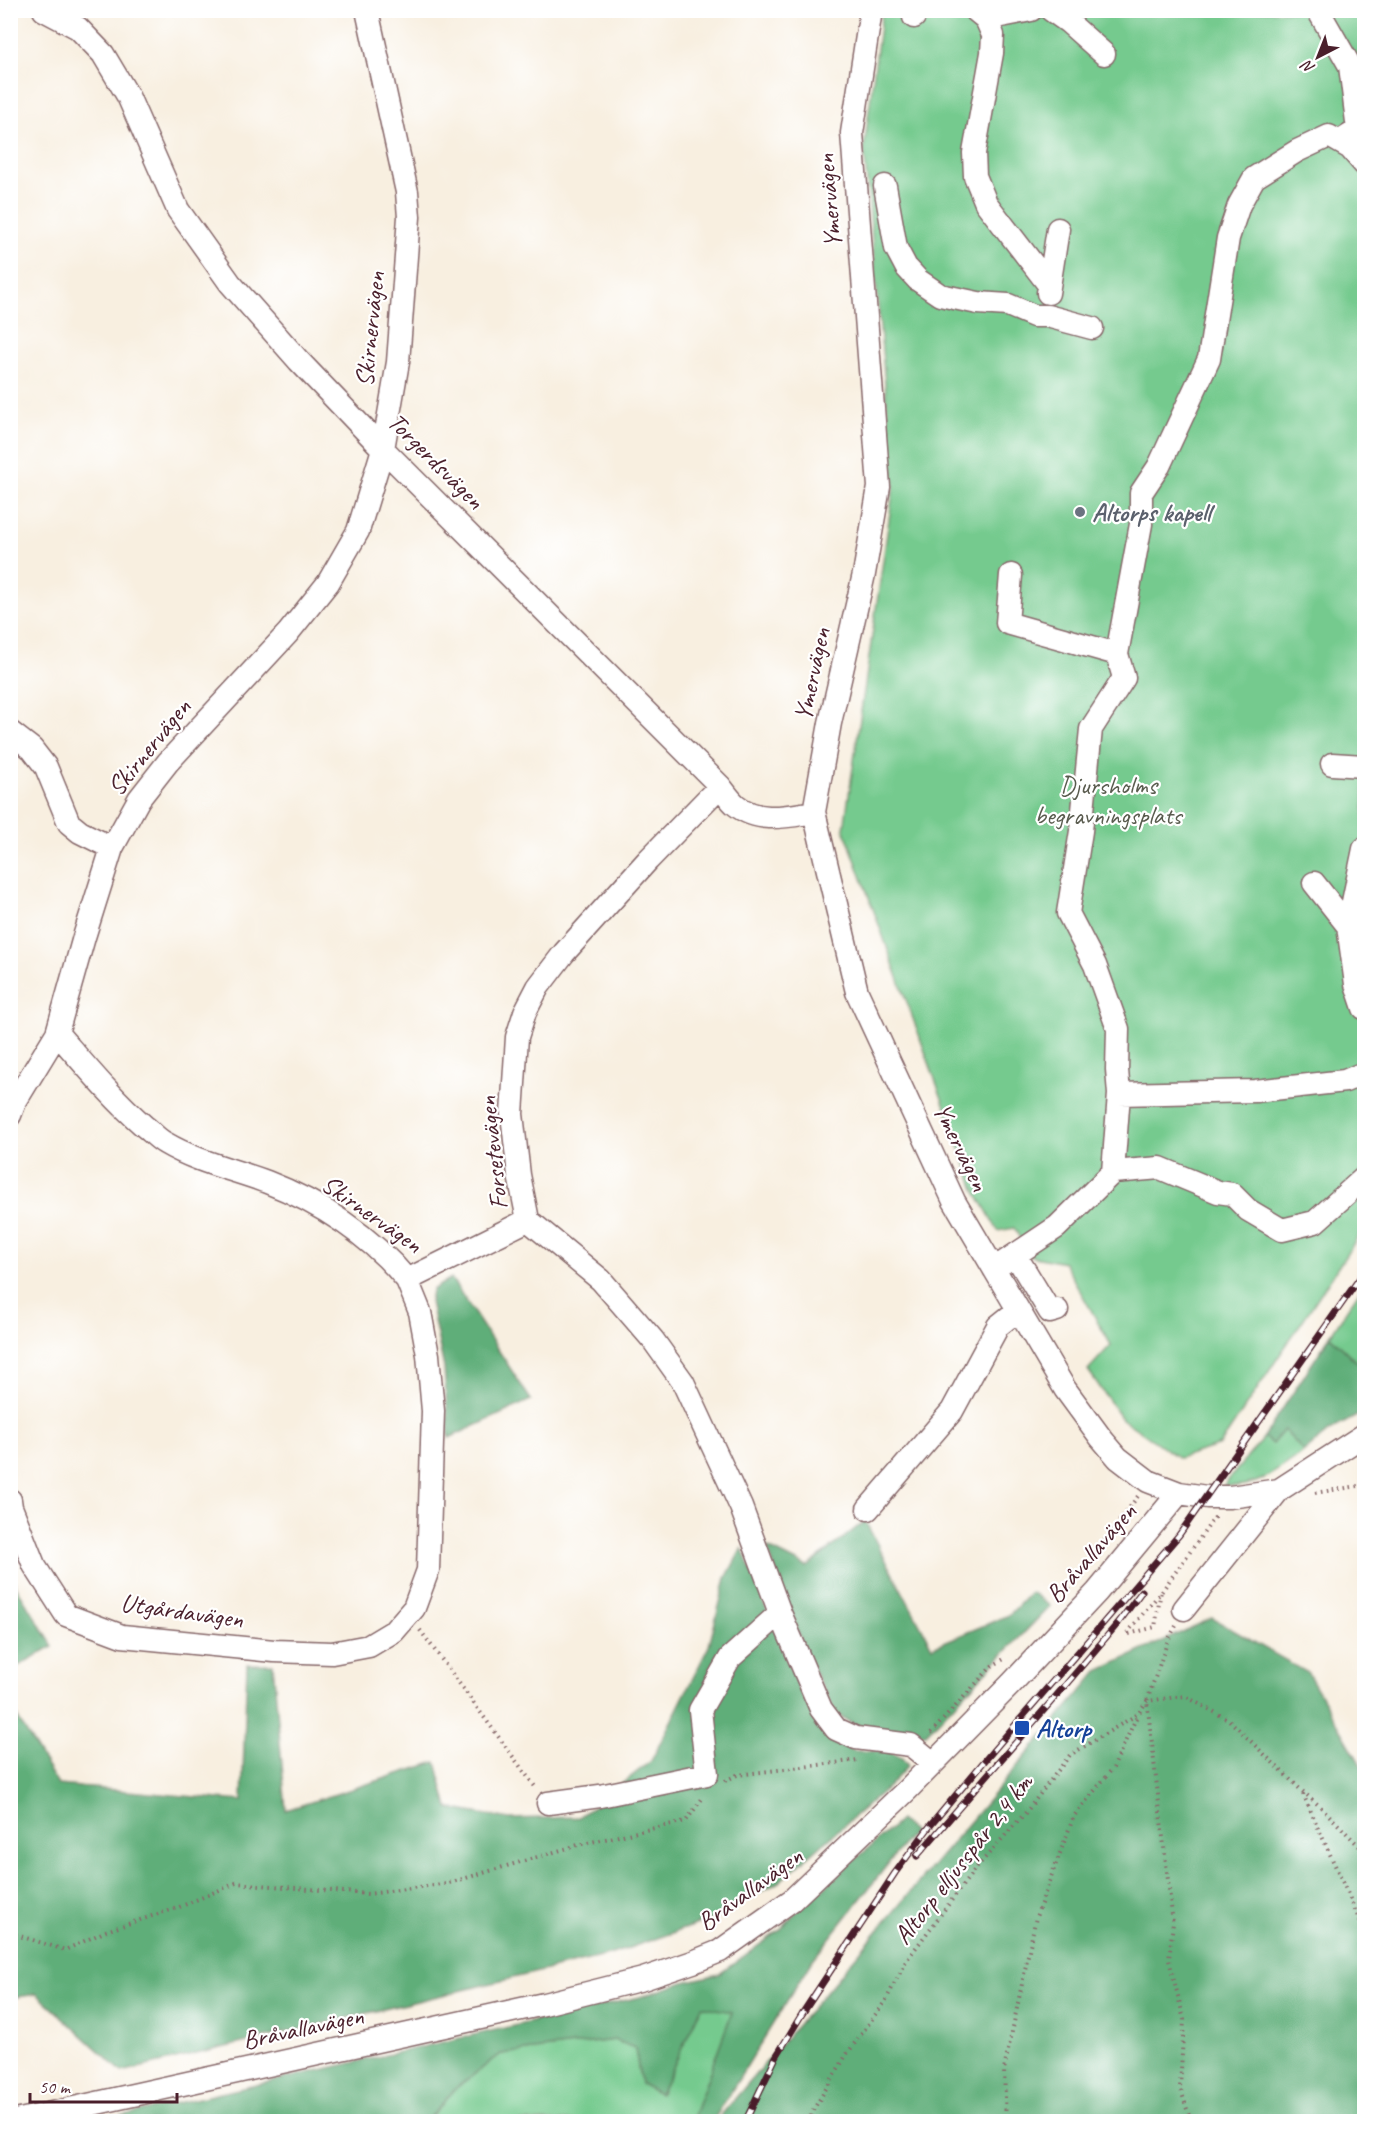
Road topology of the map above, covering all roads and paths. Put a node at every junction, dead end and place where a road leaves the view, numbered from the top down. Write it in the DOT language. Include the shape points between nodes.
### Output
graph roads {
  1 [pos="44,10"];
  2 [pos="367,10"];
  3 [pos="871,10"];
  4 [pos="1031,10"];
  5 [pos="1051,10"];
  6 [pos="1318,10"];
  7 [pos="981,15"];
  8 [pos="1104,54"];
  9 [pos="1345,138"];
  10 [pos="1365,164"];
  11 [pos="885,186"];
  12 [pos="1058,229"];
  13 [pos="1049,285"];
  14 [pos="1047,316"];
  15 [pos="1092,328"];
  16 [pos="382,449"];
  17 [pos="1011,574"];
  18 [pos="1117,654"];
  19 [pos="10,732"];
  20 [pos="1332,764"];
  21 [pos="1365,766"];
  22 [pos="720,786"];
  23 [pos="814,812"];
  24 [pos="112,848"];
  25 [pos="1365,849"];
  26 [pos="1314,883"];
  27 [pos="1348,926"];
  28 [pos="1365,1008"];
  29 [pos="57,1033"];
  30 [pos="1365,1073"];
  31 [pos="1119,1094"];
  32 [pos="10,1115"];
  33 [pos="1113,1172"];
  34 [pos="1365,1178"];
  35 [pos="528,1220"];
  36 [pos="1016,1256"];
  37 [pos="994,1269"];
  38 [pos="407,1280"];
  39 [pos="1018,1310"];
  40 [pos="1057,1310"];
  41 [pos="1365,1435"];
  42 [pos="1148,1481"];
  43 [pos="1365,1485"];
  44 [pos="1283,1488"];
  45 [pos="1179,1493"];
  46 [pos="1230,1497"];
  47 [pos="10,1500"];
  48 [pos="868,1509"];
  49 [pos="1068,1590"];
  50 [pos="1162,1591"];
  51 [pos="1184,1609"];
  52 [pos="780,1613"];
  53 [pos="409,1615"];
  54 [pos="1008,1656"];
  55 [pos="1147,1701"];
  56 [pos="1138,1714"];
  57 [pos="925,1756"];
  58 [pos="868,1759"];
  59 [pos="711,1783"];
  60 [pos="1301,1790"];
  61 [pos="548,1803"];
  62 [pos="1365,1851"];
  63 [pos="1365,1930"];
  64 [pos="10,1934"];
  65 [pos="10,2121"];
  66 [pos="810,2121"];
  67 [pos="1006,2121"];
  68 [pos="1191,2121"];
  1 -- 16 [label="street, Torgerdsvägen" via="78,28 103,54 128,96 178,210 223,274"];
  2 -- 16 [label="street, Skirnervägen" via="407,192 409,217 398,362"];
  3 -- 23 [label="street, Ymervägen" via="852,133 879,487"];
  4 -- 7 [label="street"];
  5 -- 8 [label="street"];
  6 -- 9 [label="street" via="1350,66 1358,130"];
  7 -- 13 [label="street" via="993,35 975,143 975,176 986,203"];
  10 -- 18 [label="street" via="1350,148 1329,136 1254,178 1239,205 1228,238 1209,359 1159,466 1141,493 1141,524"];
  11 -- 14 [label="street" via="896,248 918,280 940,295 1008,305 1034,316"];
  12 -- 13 [label="street"];
  13 -- 14 [label="street"];
  14 -- 15 [label="street"];
  16 -- 22 [label="street, Torgerdsvägen"];
  16 -- 24 [label="street, Skirnervägen" via="358,531 328,583 288,633 168,762 139,799"];
  17 -- 18 [label="street" via="1007,623"];
  18 -- 31 [label="street" via="1124,678 1091,729 1068,913 1095,965 1118,1029"];
  19 -- 24 [label="street" via="32,748 45,767 69,823"];
  20 -- 21 [label="street"];
  22 -- 23 [label="street, Torgerdsvägen" via="736,805 753,814 773,819"];
  22 -- 35 [label="street, Forsetevägen" via="564,953 525,1012 517,1037 512,1114"];
  23 -- 37 [label="street, Ymervägen" via="857,992 954,1201"];
  24 -- 29 [label="street, Skirnervägen"];
  25 -- 27 [label="street"];
  26 -- 27 [label="street"];
  27 -- 28 [label="street" via="1356,984"];
  29 -- 32 [label="street"];
  29 -- 38 [label="street, Skirnervägen" via="119,1104 164,1143 215,1166 267,1182 316,1206 362,1236"];
  30 -- 31 [label="street" via="1346,1081 1255,1091"];
  31 -- 33 [label="street"];
  33 -- 34 [label="street" via="1160,1168 1232,1194 1248,1210 1282,1230 1315,1222"];
  33 -- 36 [label="street" via="1057,1227"];
  35 -- 38 [label="street, Skirnervägen"];
  35 -- 52 [label="street, Forsetevägen" via="601,1280 683,1382 741,1507"];
  36 -- 37 [label="street"];
  36 -- 40 [label="street" via="1050,1312"];
  37 -- 39 [label="street, Ymervägen"];
  38 -- 53 [label="street, Utgårdavägen" via="420,1312 433,1412 428,1570"];
  39 -- 42 [label="street, Ymervägen" via="1065,1389 1101,1438 1118,1458"];
  39 -- 48 [label="street" via="998,1326 952,1412"];
  41 -- 44 [label="street"];
  42 -- 45 [label="street, Ymervägen"];
  42 -- 49 [label="path"];
  43 -- 44 [label="path" via="1301,1495"];
  44 -- 46 [label="street"];
  44 -- 51 [label="street"];
  45 -- 46 [label="street"];
  45 -- 57 [label="street, Bråvallavägen" via="1097,1592 1011,1684"];
  46 -- 50 [label="path"];
  47 -- 53 [label="street, Utgårdavägen" via="34,1565 66,1615 122,1636 332,1653 369,1646 394,1631"];
  50 -- 50 [label="path" via="1155,1627 1128,1634"];
  51 -- 55 [label="path" via="1168,1640"];
  52 -- 57 [label="street, Forsetevägen" via="821,1709 836,1729 856,1738 911,1745"];
  52 -- 59 [label="street" via="730,1658 700,1710"];
  53 -- 61 [label="path"];
  54 -- 57 [label="path" via="992,1666"];
  55 -- 56 [label="path, Altorp elljusspår 2,4 km"];
  55 -- 60 [label="path" via="1185,1696 1229,1720"];
  55 -- 68 [label="path" via="1173,1923 1169,1960 1184,2020 1180,2087"];
  56 -- 66 [label="path, Altorp elljusspår 2,4 km" via="1070,1755 975,1869 906,1961"];
  56 -- 67 [label="path" via="1113,1767 1074,1816 1036,1917 1004,2070"];
  57 -- 65 [label="street, Bråvallavägen" via="792,1900 720,1951 693,1962 544,2004"];
  58 -- 59 [label="path" via="737,1774"];
  59 -- 61 [label="street"];
  59 -- 64 [label="path" via="686,1821 578,1845 449,1883 368,1894 236,1883 65,1950"];
  60 -- 62 [label="path"];
  60 -- 63 [label="path"];
}
